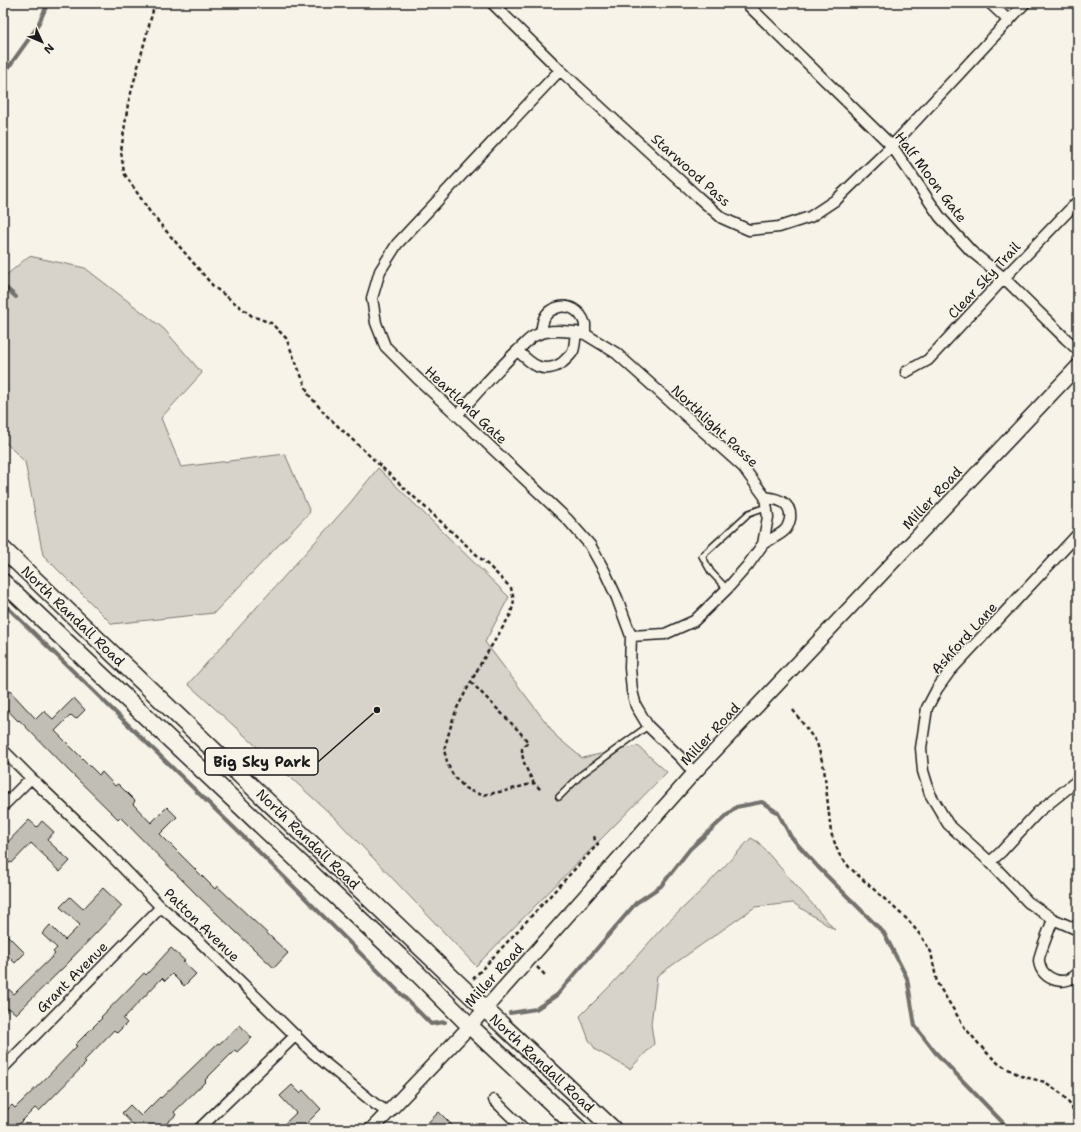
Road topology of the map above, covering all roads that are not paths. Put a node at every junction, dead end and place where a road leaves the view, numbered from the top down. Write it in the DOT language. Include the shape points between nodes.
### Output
graph roads {
  1 [pos="492,3"];
  2 [pos="746,3"];
  3 [pos="990,3"];
  4 [pos="1026,3"];
  5 [pos="1008,21"];
  6 [pos="560,70"];
  7 [pos="892,146"];
  8 [pos="1078,201"];
  9 [pos="1004,278"];
  10 [pos="541,333"];
  11 [pos="581,333"];
  12 [pos="1078,350"];
  13 [pos="518,351"];
  14 [pos="1078,366"];
  15 [pos="906,372"];
  16 [pos="457,415"];
  17 [pos="766,502"];
  18 [pos="1078,534"];
  19 [pos="763,544"];
  20 [pos="3,549"];
  21 [pos="3,582"];
  22 [pos="726,589"];
  23 [pos="631,636"];
  24 [pos="648,726"];
  25 [pos="3,750"];
  26 [pos="694,773"];
  27 [pos="31,778"];
  28 [pos="1078,780"];
  29 [pos="559,797"];
  30 [pos="3,806"];
  31 [pos="990,862"];
  32 [pos="161,907"];
  33 [pos="1053,919"];
  34 [pos="1078,930"];
  35 [pos="1078,971"];
  36 [pos="485,1009"];
  37 [pos="470,1026"];
  38 [pos="296,1035"];
  39 [pos="3,1068"];
  40 [pos="494,1100"];
  41 [pos="388,1112"];
  42 [pos="199,1129"];
  43 [pos="372,1129"];
  44 [pos="524,1129"];
  45 [pos="579,1129"];
  46 [pos="613,1129"];
  1 -- 6 [label="street, Starwood Pass"];
  2 -- 7 [label="street, Half Moon Gate"];
  3 -- 5 [label="street"];
  4 -- 5 [label="street, Starwood Pass"];
  5 -- 7 [label="street, Starwood Pass"];
  6 -- 7 [label="street, Starwood Pass" via="722,218 749,230 779,227 810,217 837,199"];
  6 -- 16 [label="street, Heartland Gate" via="397,244 380,271 372,298 376,323 386,346 416,378"];
  7 -- 9 [label="street, Half Moon Gate" via="940,217 971,251"];
  8 -- 9 [label="street, Clear Sky Trail"];
  9 -- 12 [label="street, Half Moon Gate"];
  9 -- 15 [label="street, Clear Sky Trail" via="928,360"];
  10 -- 11 [label="street, Northlight Passe"];
  10 -- 11 [label="street" via="546,315 563,305 574,308 580,315 585,324"];
  10 -- 13 [label="street, Northlight Passe" via="533,336"];
  11 -- 13 [label="street" via="573,352 555,367 542,368 530,362"];
  11 -- 17 [label="street, Northlight Passe" via="616,353 743,467"];
  13 -- 16 [label="street, Northlight Passe"];
  14 -- 26 [label="street, Miller Road"];
  16 -- 23 [label="street, Heartland Gate" via="568,520 590,545 617,598"];
  17 -- 19 [label="street" via="768,517"];
  17 -- 19 [label="street" via="777,499 784,503 789,508 790,519 785,530"];
  17 -- 22 [label="lane" via="749,513 702,556 711,572"];
  18 -- 31 [label="street, Ashford Lane" via="950,671 927,708 921,748 923,771 930,794 948,824"];
  19 -- 22 [label="street"];
  20 -- 36 [label="main road, North Randall Road"];
  21 -- 37 [label="main road, North Randall Road"];
  22 -- 23 [label="street" via="694,621 665,634"];
  23 -- 24 [label="street, Heartland Gate" via="632,691 636,706"];
  24 -- 26 [label="street, Heartland Gate"];
  24 -- 29 [label="lane" via="582,774"];
  25 -- 27 [label="street, Patton Avenue"];
  26 -- 36 [label="street, Miller Road"];
  27 -- 30 [label="street"];
  27 -- 32 [label="street, Patton Avenue" via="106,849"];
  28 -- 31 [label="street" via="1038,812"];
  31 -- 33 [label="street, Ashford Lane" via="1028,902"];
  32 -- 38 [label="street, Patton Avenue"];
  32 -- 39 [label="street, Grant Avenue"];
  33 -- 34 [label="street, Ashford Lane"];
  33 -- 35 [label="street" via="1038,959 1042,970 1056,981 1068,980"];
  36 -- 37 [label="street, Miller Road"];
  36 -- 46 [label="main road, North Randall Road"];
  37 -- 41 [label="street, Miller Road"];
  37 -- 45 [label="main road, North Randall Road"];
  38 -- 41 [label="street, Patton Avenue" via="375,1104"];
  38 -- 42 [label="street"];
  40 -- 44 [label="street"];
  41 -- 43 [label="street, Miller Road"];
}
